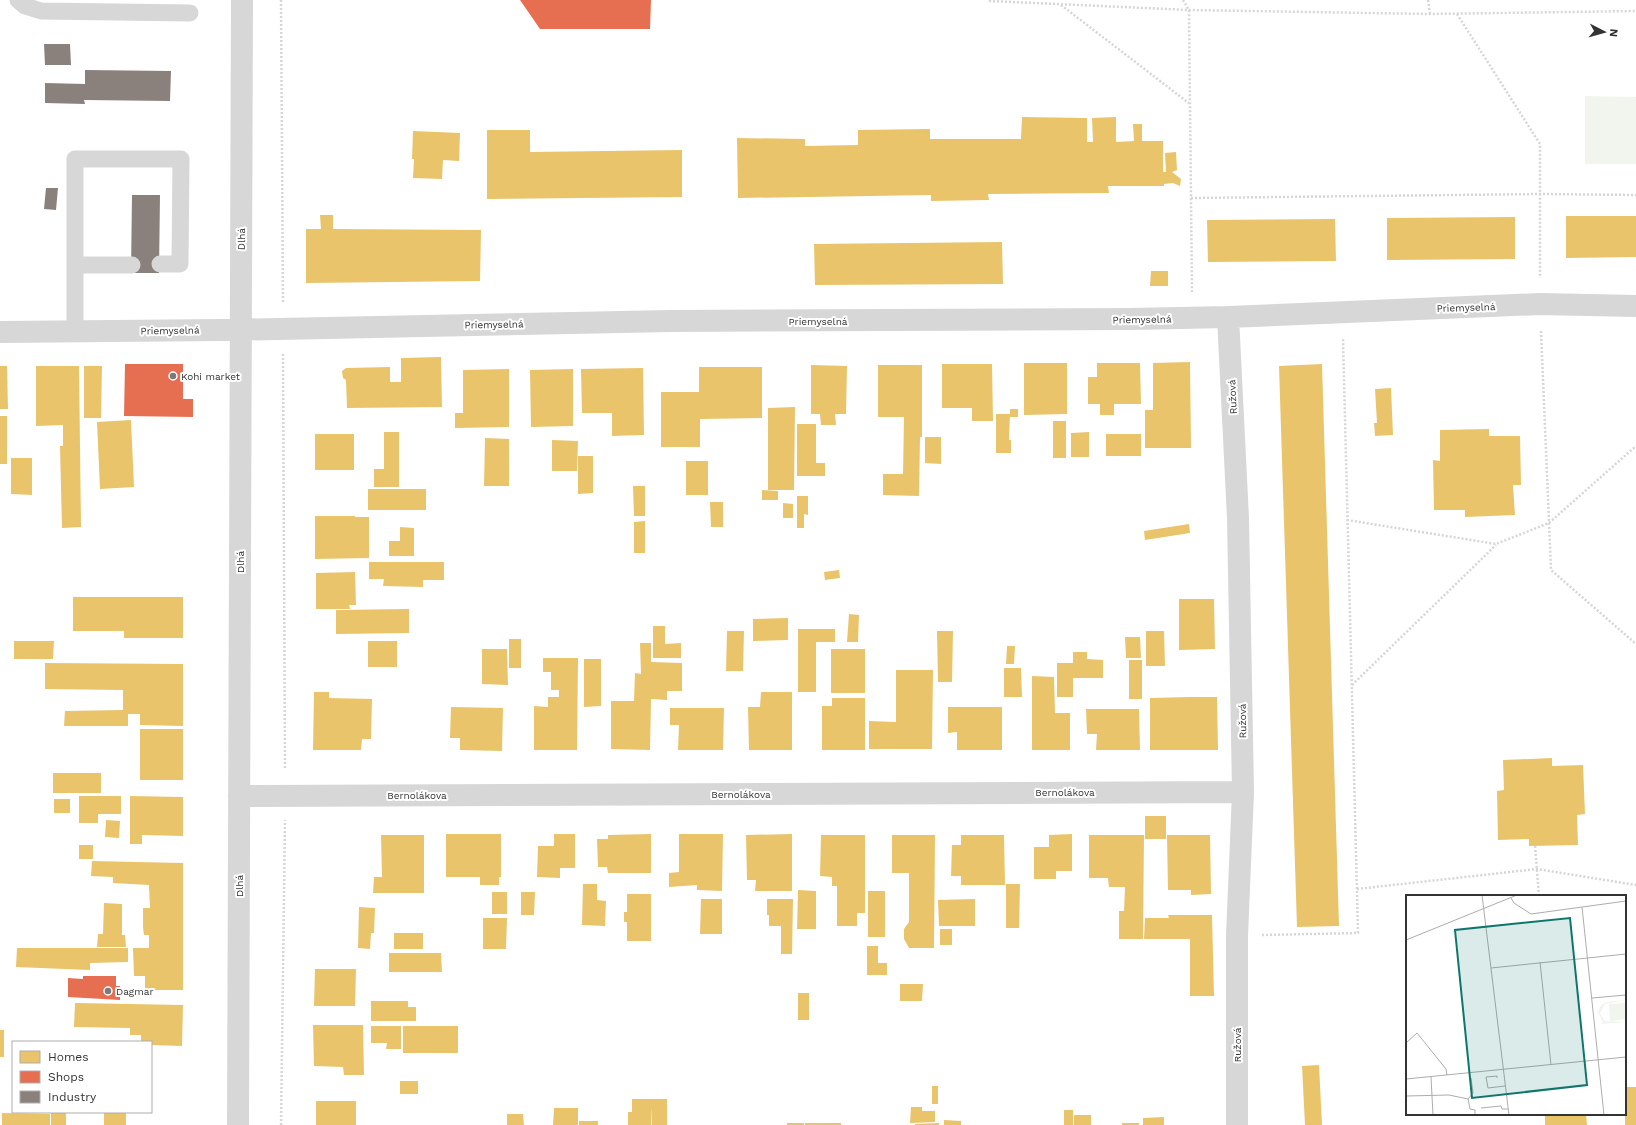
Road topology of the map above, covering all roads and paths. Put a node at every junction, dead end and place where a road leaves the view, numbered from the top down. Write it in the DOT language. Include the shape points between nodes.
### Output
graph roads {
  1 [pos="18,0"];
  2 [pos="242,0"];
  3 [pos="281,0"];
  4 [pos="990,0"];
  5 [pos="1183,0"];
  6 [pos="1428,0"];
  7 [pos="1060,4"];
  8 [pos="1190,10"];
  9 [pos="1636,11"];
  10 [pos="190,13"];
  11 [pos="1430,14"];
  12 [pos="1457,14"];
  13 [pos="1190,104"];
  14 [pos="1540,194"];
  15 [pos="1636,195"];
  16 [pos="1191,198"];
  17 [pos="132,264"];
  18 [pos="160,264"];
  19 [pos="75,265"];
  20 [pos="1540,304"];
  21 [pos="1636,306"];
  22 [pos="1342,312"];
  23 [pos="1228,317"];
  24 [pos="1192,318"];
  25 [pos="283,328"];
  26 [pos="241,329"];
  27 [pos="75,331"];
  28 [pos="0,332"];
  29 [pos="1636,446"];
  30 [pos="1347,520"];
  31 [pos="1549,523"];
  32 [pos="1496,544"];
  33 [pos="1636,644"];
  34 [pos="1352,685"];
  35 [pos="1243,792"];
  36 [pos="239,796"];
  37 [pos="285,796"];
  38 [pos="1535,846"];
  39 [pos="1537,869"];
  40 [pos="1636,885"];
  41 [pos="1357,888"];
  42 [pos="1539,895"];
  43 [pos="1237,936"];
  44 [pos="238,1125"];
  45 [pos="281,1125"];
  46 [pos="1237,1125"];
  1 -- 10 [label="lane" via="25,6 41,11"];
  2 -- 26 [label="street, Dlhá"];
  3 -- 25 [label="path"];
  4 -- 7 [label="path"];
  5 -- 8 [label="path"];
  6 -- 11 [label="path"];
  7 -- 8 [label="path"];
  7 -- 13 [label="path"];
  8 -- 11 [label="path"];
  8 -- 13 [label="path"];
  9 -- 12 [label="path"];
  11 -- 12 [label="path"];
  12 -- 14 [label="path" via="1540,144"];
  13 -- 16 [label="path"];
  14 -- 15 [label="path"];
  14 -- 16 [label="path"];
  14 -- 20 [label="path"];
  16 -- 24 [label="path"];
  17 -- 19 [label="lane"];
  18 -- 19 [label="lane" via="180,264 181,159 75,159"];
  19 -- 27 [label="lane"];
  20 -- 21 [label="street, Priemyselná"];
  20 -- 22 [label="street, Priemyselná"];
  20 -- 31 [label="path"];
  22 -- 23 [label="street, Priemyselná"];
  22 -- 30 [label="path"];
  23 -- 24 [label="street, Priemyselná"];
  23 -- 35 [label="street, Ružová" via="1238,518"];
  24 -- 25 [label="street, Priemyselná" via="671,321"];
  25 -- 26 [label="street, Priemyselná"];
  25 -- 37 [label="path"];
  26 -- 27 [label="street, Priemyselná"];
  26 -- 36 [label="street, Dlhá"];
  27 -- 28 [label="street, Priemyselná"];
  29 -- 31 [label="path"];
  30 -- 32 [label="path"];
  30 -- 34 [label="path"];
  31 -- 32 [label="path"];
  31 -- 33 [label="path" via="1551,570"];
  32 -- 34 [label="path"];
  34 -- 41 [label="path"];
  35 -- 37 [label="street, Bernolákova"];
  35 -- 43 [label="street, Ružová"];
  36 -- 37 [label="street, Bernolákova"];
  36 -- 44 [label="street, Dlhá"];
  37 -- 45 [label="path"];
  38 -- 39 [label="path"];
  39 -- 40 [label="path"];
  39 -- 41 [label="path"];
  39 -- 42 [label="path"];
  41 -- 43 [label="path" via="1358,933"];
  43 -- 46 [label="street, Ružová"];
}
